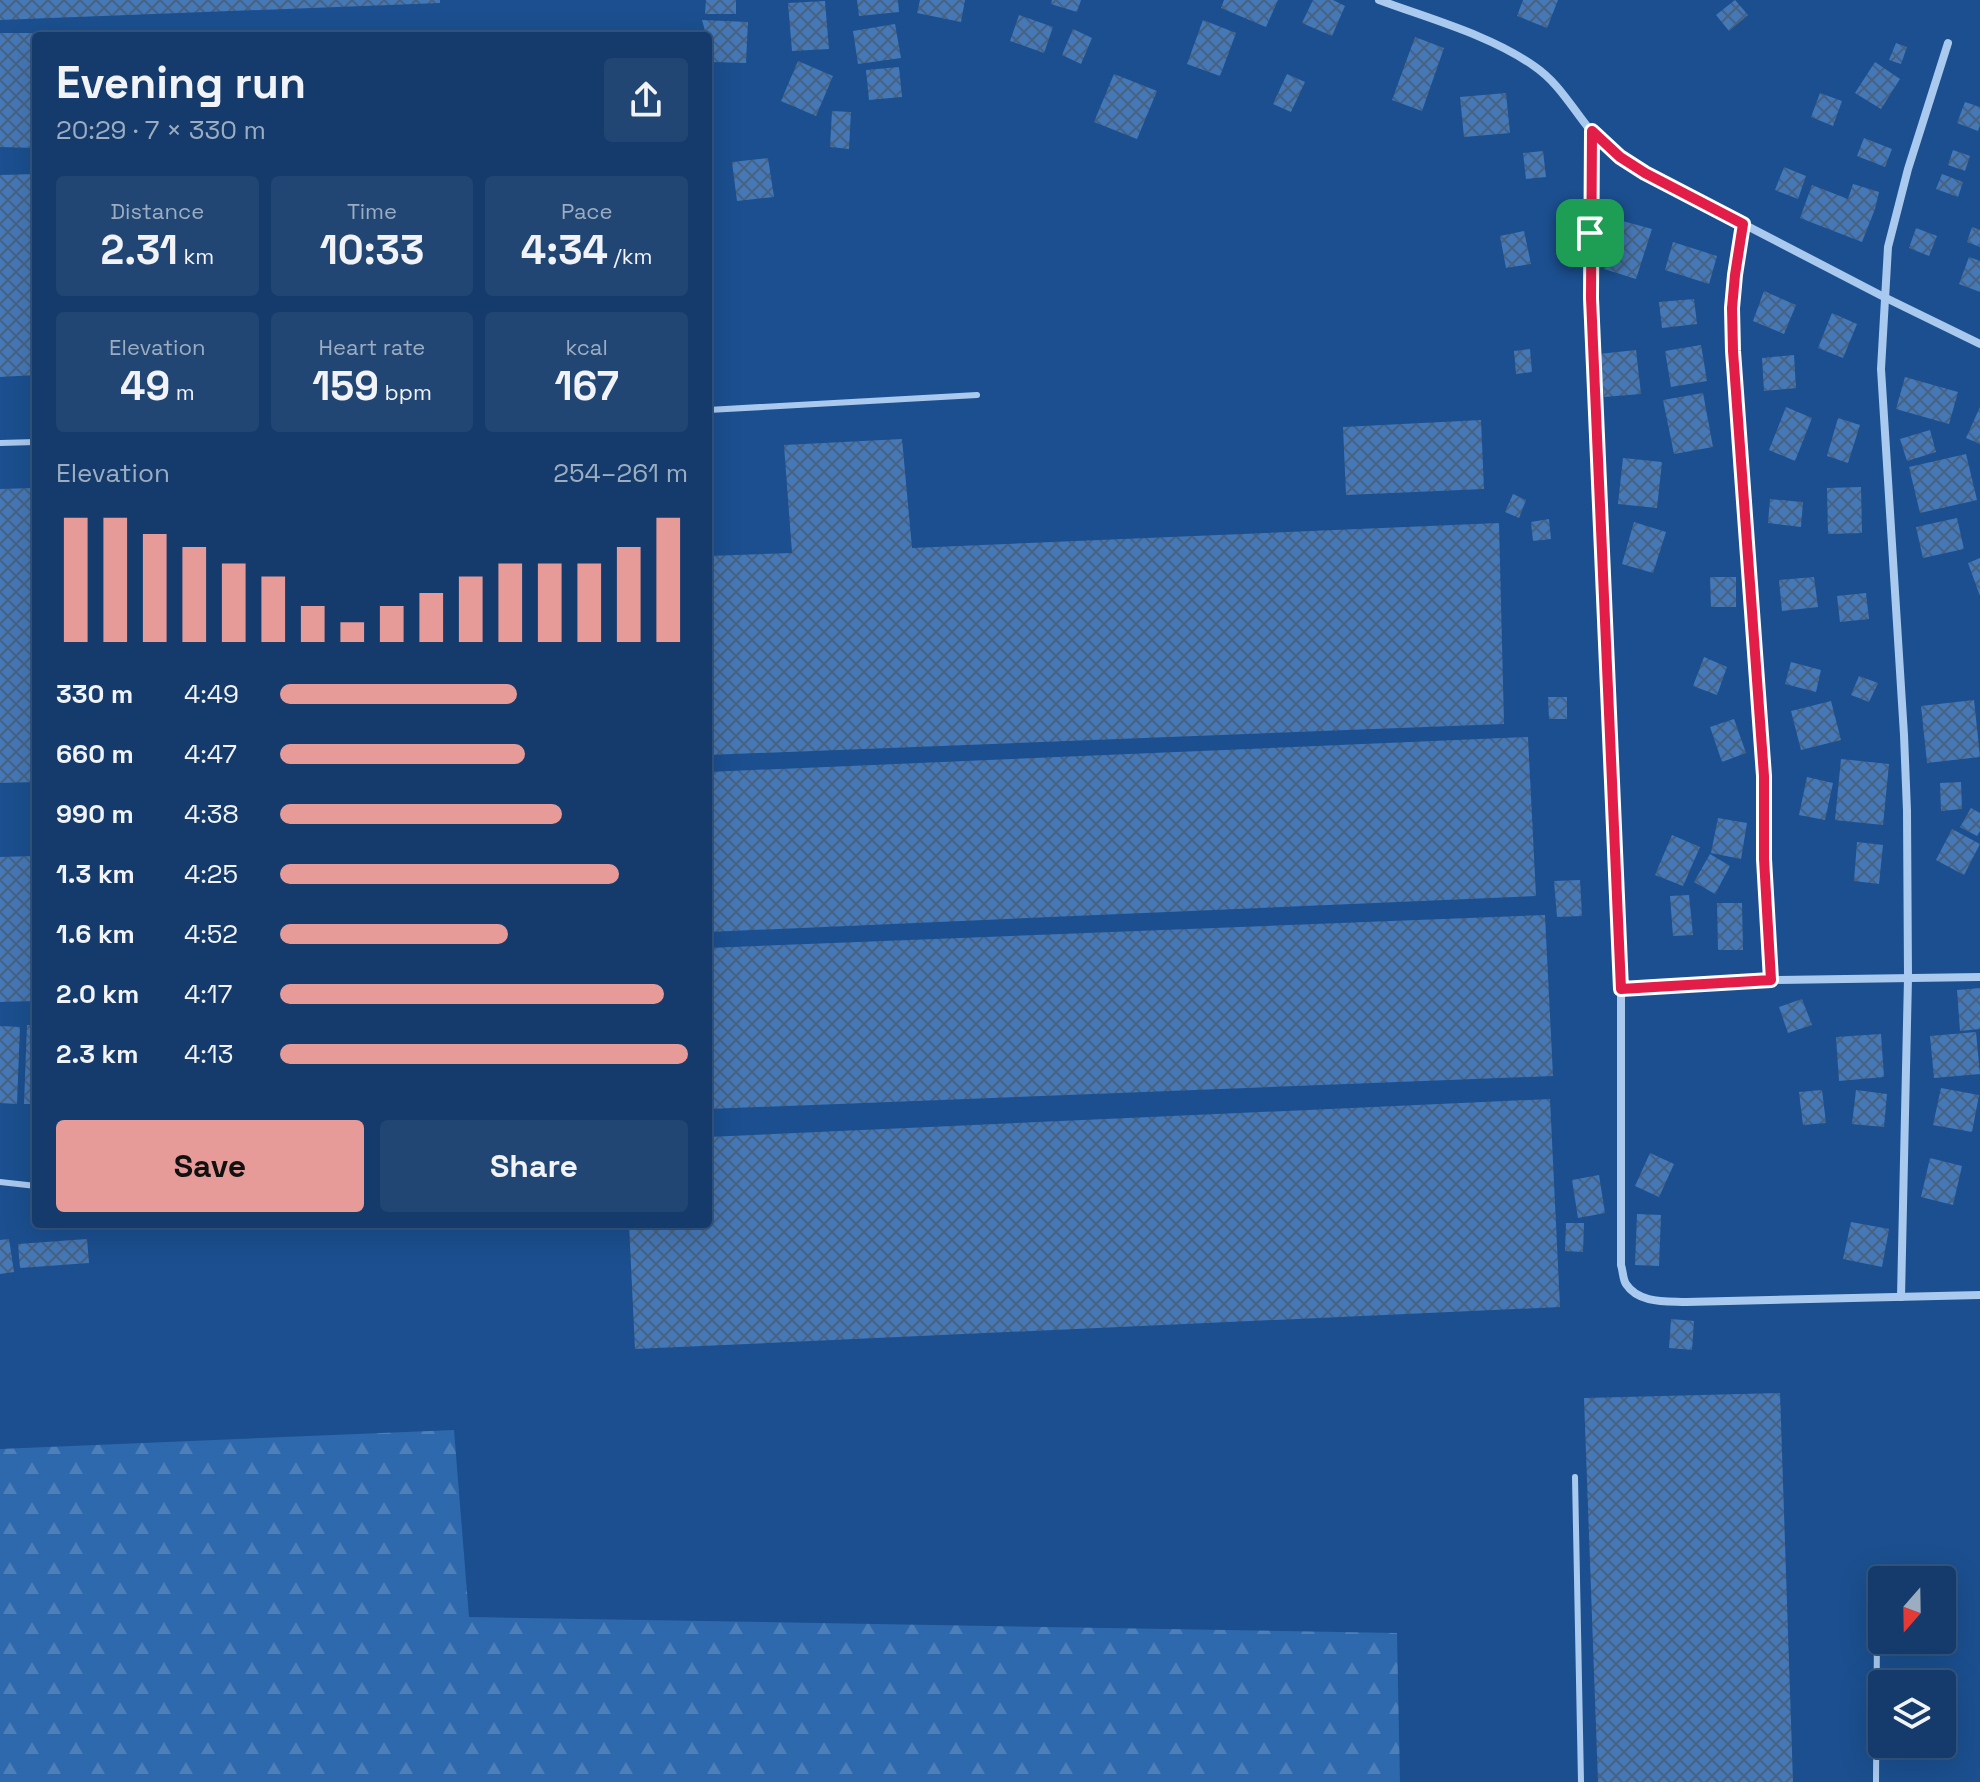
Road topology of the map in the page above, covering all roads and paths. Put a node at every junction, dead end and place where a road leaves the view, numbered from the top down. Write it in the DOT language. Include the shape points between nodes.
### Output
graph roads {
  1 [pos="1379,0"];
  2 [pos="1948,43"];
  3 [pos="1592,131"];
  4 [pos="1743,224"];
  5 [pos="1884,297"];
  6 [pos="1980,344"];
  7 [pos="977,395"];
  8 [pos="712,410"];
  9 [pos="32,442"];
  10 [pos="0,443"];
  11 [pos="1980,977"];
  12 [pos="1908,978"];
  13 [pos="1771,980"];
  14 [pos="1621,989"];
  15 [pos="0,1182"];
  16 [pos="32,1186"];
  17 [pos="1980,1295"];
  18 [pos="1901,1297"];
  19 [pos="1575,1477"];
  20 [pos="1877,1654"];
  21 [pos="1581,1782"];
  22 [pos="1876,1782"];
  1 -- 3 [label="street" via="1469,33 1535,66"];
  2 -- 5 [label="street" via="1897,208"];
  3 -- 4 [label="street" via="1645,173"];
  3 -- 14 [label="street" via="1591,298"];
  4 -- 5 [label="street"];
  4 -- 13 [label="street" via="1732,308 1733,351 1764,776"];
  5 -- 6 [label="street"];
  5 -- 12 [label="street" via="1881,369 1904,735"];
  7 -- 8 [label="lane"];
  9 -- 10 [label="lane"];
  11 -- 12 [label="street"];
  12 -- 13 [label="street"];
  12 -- 18 [label="street"];
  13 -- 14 [label="street"];
  14 -- 18 [label="street" via="1621,1265 1626,1284 1653,1301"];
  15 -- 16 [label="lane"];
  17 -- 18 [label="street"];
  19 -- 21 [label="lane"];
  20 -- 22 [label="lane"];
}
